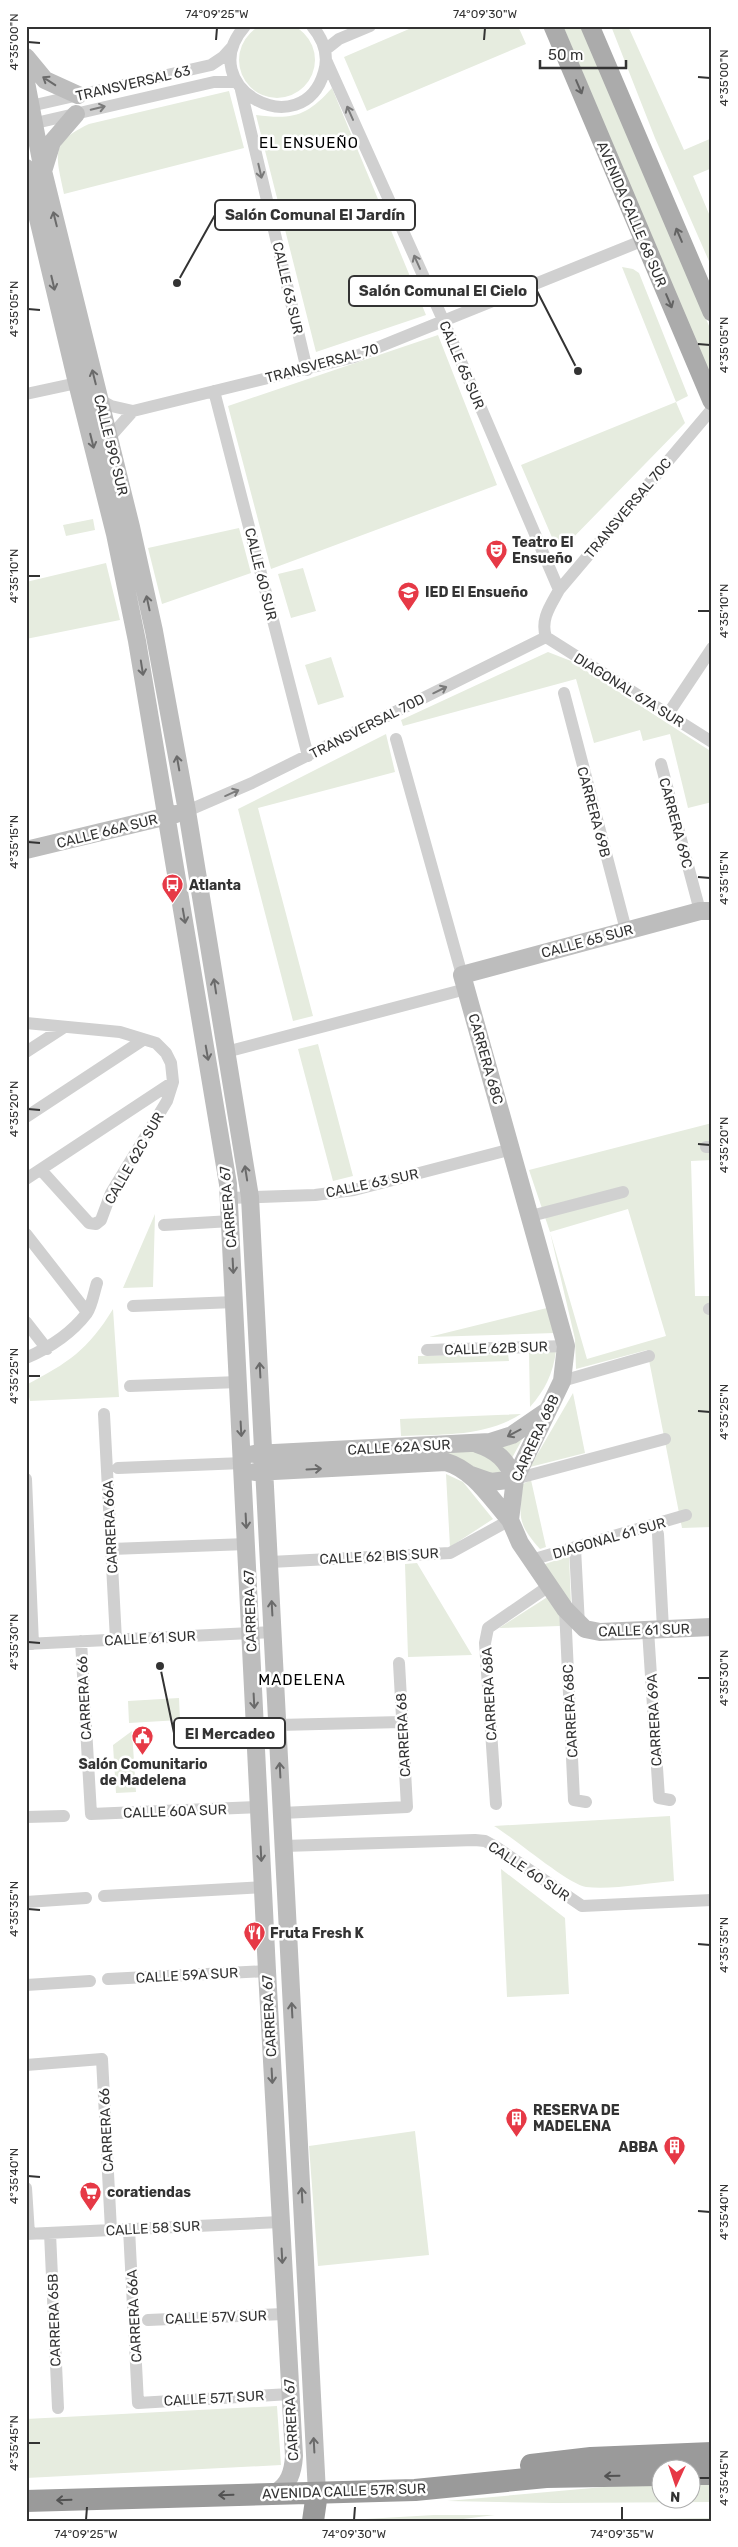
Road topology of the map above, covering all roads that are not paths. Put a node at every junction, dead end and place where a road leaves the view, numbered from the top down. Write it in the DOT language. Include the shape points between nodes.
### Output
graph roads {
  1 [pos="245,26"];
  2 [pos="312,26"];
  3 [pos="370,26"];
  4 [pos="553,26"];
  5 [pos="590,26"];
  6 [pos="233,46"];
  7 [pos="326,55"];
  8 [pos="26,57"];
  9 [pos="26,82"];
  10 [pos="239,86"];
  11 [pos="78,95"];
  12 [pos="28,106"];
  13 [pos="76,114"];
  14 [pos="30,124"];
  15 [pos="35,169"];
  16 [pos="644,240"];
  17 [pos="712,312"];
  18 [pos="444,322"];
  19 [pos="307,370"];
  20 [pos="77,383"];
  21 [pos="214,391"];
  22 [pos="26,394"];
  23 [pos="100,400"];
  24 [pos="712,401"];
  25 [pos="712,409"];
  26 [pos="132,410"];
  27 [pos="109,438"];
  28 [pos="559,590"];
  29 [pos="546,637"];
  30 [pos="712,648"];
  31 [pos="564,693"];
  32 [pos="668,714"];
  33 [pos="396,739"];
  34 [pos="712,742"];
  35 [pos="308,756"];
  36 [pos="661,764"];
  37 [pos="186,811"];
  38 [pos="166,816"];
  39 [pos="26,850"];
  40 [pos="706,910"];
  41 [pos="626,930"];
  42 [pos="464,982"];
  43 [pos="26,1023"];
  44 [pos="63,1028"];
  45 [pos="143,1040"];
  46 [pos="26,1052"];
  47 [pos="226,1052"];
  48 [pos="174,1082"];
  49 [pos="26,1117"];
  50 [pos="512,1149"];
  51 [pos="41,1170"];
  52 [pos="26,1179"];
  53 [pos="623,1192"];
  54 [pos="250,1197"];
  55 [pos="230,1198"];
  56 [pos="531,1216"];
  57 [pos="231,1221"];
  58 [pos="164,1225"];
  59 [pos="26,1234"];
  60 [pos="97,1283"];
  61 [pos="235,1302"];
  62 [pos="133,1306"];
  63 [pos="87,1312"];
  64 [pos="26,1322"];
  65 [pos="566,1346"];
  66 [pos="47,1349"];
  67 [pos="426,1350"];
  68 [pos="649,1356"];
  69 [pos="26,1358"];
  70 [pos="562,1381"];
  71 [pos="239,1382"];
  72 [pos="130,1386"];
  73 [pos="547,1411"];
  74 [pos="104,1414"];
  75 [pos="665,1439"];
  76 [pos="475,1443"];
  77 [pos="264,1453"];
  78 [pos="243,1463"];
  79 [pos="118,1468"];
  80 [pos="265,1471"];
  81 [pos="471,1475"];
  82 [pos="26,1479"];
  83 [pos="514,1479"];
  84 [pos="686,1515"];
  85 [pos="510,1520"];
  86 [pos="658,1534"];
  87 [pos="247,1544"];
  88 [pos="111,1548"];
  89 [pos="575,1548"];
  90 [pos="531,1560"];
  91 [pos="270,1562"];
  92 [pos="549,1586"];
  93 [pos="565,1609"];
  94 [pos="579,1625"];
  95 [pos="712,1627"];
  96 [pos="656,1630"];
  97 [pos="273,1632"];
  98 [pos="251,1633"];
  99 [pos="116,1640"];
  100 [pos="81,1642"];
  101 [pos="30,1644"];
  102 [pos="399,1664"];
  103 [pos="402,1722"];
  104 [pos="278,1725"];
  105 [pos="670,1800"];
  106 [pos="586,1802"];
  107 [pos="496,1804"];
  108 [pos="91,1814"];
  109 [pos="259,1814"];
  110 [pos="64,1816"];
  111 [pos="283,1816"];
  112 [pos="26,1817"];
  113 [pos="284,1846"];
  114 [pos="263,1887"];
  115 [pos="104,1896"];
  116 [pos="86,1898"];
  117 [pos="712,1900"];
  118 [pos="26,1902"];
  119 [pos="267,1970"];
  120 [pos="108,1979"];
  121 [pos="90,1981"];
  122 [pos="26,1985"];
  123 [pos="26,2065"];
  124 [pos="26,2188"];
  125 [pos="280,2222"];
  126 [pos="129,2229"];
  127 [pos="111,2230"];
  128 [pos="50,2233"];
  129 [pos="28,2234"];
  130 [pos="284,2314"];
  131 [pos="148,2320"];
  132 [pos="290,2394"];
  133 [pos="138,2403"];
  134 [pos="58,2408"];
  135 [pos="712,2454"];
  136 [pos="650,2475"];
  137 [pos="415,2490"];
  138 [pos="275,2493"];
  139 [pos="317,2493"];
  140 [pos="26,2501"];
  141 [pos="313,2521"];
  1 -- 6 [label="street, TRANSVERSAL 63"];
  2 -- 7 [label="street, CALLE 65 SUR"];
  3 -- 7 [label="street" via="339,39"];
  4 -- 16 [label="main road, AVENIDA CALLE 68 SUR, one-way"];
  17 -- 5 [label="main road, one-way"];
  6 -- 10 [label="street, CALLE 63 SUR" via="232,64"];
  6 -- 11 [label="street, TRANSVERSAL 63" via="211,65"];
  7 -- 10 [label="street" via="324,75 316,89 292,105 264,105"];
  18 -- 7 [label="street, CALLE 65 SUR, one-way"];
  11 -- 8 [label="street, one-way" via="45,80"];
  9 -- 12 [label="street, CALLE 59C SUR"];
  13 -- 10 [label="street, TRANSVERSAL 63, one-way" via="214,82"];
  10 -- 19 [label="street, CALLE 63 SUR, one-way"];
  11 -- 12 [label="street, TRANSVERSAL 63"];
  12 -- 14 [label="street, CALLE 59C SUR"];
  13 -- 14 [label="street, TRANSVERSAL 63"];
  13 -- 15 [label="street" via="52,142"];
  14 -- 15 [label="street, CALLE 59C SUR"];
  15 -- 20 [label="street, CALLE 59C SUR, one-way"];
  23 -- 15 [label="street, CALLE 59C SUR, one-way"];
  16 -- 18 [label="street, TRANSVERSAL 70"];
  16 -- 24 [label="main road, AVENIDA CALLE 68 SUR, one-way"];
  18 -- 19 [label="street, TRANSVERSAL 70" via="378,349"];
  18 -- 28 [label="street, CALLE 65 SUR"];
  19 -- 21 [label="street, TRANSVERSAL 70"];
  20 -- 22 [label="street"];
  20 -- 38 [label="street, CALLE 59C SUR, one-way" via="124,576"];
  21 -- 26 [label="street, TRANSVERSAL 70"];
  21 -- 35 [label="street, CALLE 60 SUR"];
  23 -- 26 [label="street, TRANSVERSAL 70"];
  23 -- 27 [label="street, CALLE 59C SUR"];
  25 -- 28 [label="street, TRANSVERSAL 70C"];
  26 -- 27 [label="street"];
  37 -- 27 [label="street, CALLE 59C SUR, one-way" via="154,630"];
  28 -- 29 [label="street, TRANSVERSAL 70C" via="546,613"];
  29 -- 32 [label="street, DIAGONAL 67A SUR"];
  35 -- 29 [label="street, TRANSVERSAL 70D, one-way"];
  30 -- 32 [label="street"];
  31 -- 41 [label="street, CARRERA 69B"];
  32 -- 34 [label="street, DIAGONAL 67A SUR"];
  33 -- 42 [label="street, CARRERA 68C"];
  37 -- 35 [label="street, TRANSVERSAL 70D, one-way"];
  36 -- 40 [label="street, CARRERA 69C"];
  37 -- 38 [label="street, CALLE 66A SUR"];
  47 -- 37 [label="street, CARRERA 67, one-way"];
  38 -- 39 [label="street, CALLE 66A SUR"];
  38 -- 55 [label="street, CARRERA 67, one-way"];
  40 -- 41 [label="street, CALLE 65 SUR"];
  41 -- 42 [label="street, CALLE 65 SUR"];
  42 -- 47 [label="street, CALLE 65 SUR"];
  42 -- 50 [label="street, CARRERA 68C"];
  43 -- 44 [label="street"];
  44 -- 45 [label="street" via="120,1032"];
  44 -- 46 [label="street"];
  45 -- 48 [label="street" via="156,1043 166,1053"];
  45 -- 49 [label="street"];
  54 -- 47 [label="street, CARRERA 67, one-way"];
  48 -- 51 [label="street"];
  48 -- 51 [label="street, CALLE 62C SUR" via="157,1119 111,1193 101,1220 96,1224 89,1223"];
  50 -- 54 [label="street, CALLE 63 SUR" via="354,1190"];
  50 -- 56 [label="street, CARRERA 68C"];
  51 -- 52 [label="street"];
  53 -- 56 [label="street"];
  54 -- 55 [label="street, CALLE 63 SUR"];
  77 -- 54 [label="street, CARRERA 67, one-way"];
  55 -- 57 [label="street, CARRERA 67"];
  56 -- 65 [label="street, CARRERA 68C"];
  57 -- 58 [label="street"];
  57 -- 61 [label="street, CARRERA 67, one-way"];
  59 -- 63 [label="street"];
  60 -- 63 [label="street"];
  61 -- 62 [label="street"];
  61 -- 71 [label="street, CARRERA 67"];
  63 -- 66 [label="street"];
  64 -- 66 [label="street"];
  65 -- 67 [label="street, CALLE 62B SUR"];
  65 -- 70 [label="street, CARRERA 68C"];
  66 -- 69 [label="street"];
  68 -- 70 [label="street"];
  70 -- 73 [label="street, CARRERA 68B"];
  71 -- 72 [label="street"];
  71 -- 78 [label="street, CARRERA 67, one-way"];
  73 -- 76 [label="street, CALLE 62A SUR, one-way" via="512,1435"];
  73 -- 83 [label="street, CARRERA 68B"];
  74 -- 88 [label="street, CARRERA 66A"];
  75 -- 83 [label="street"];
  76 -- 77 [label="street, CALLE 62A SUR"];
  76 -- 83 [label="street" via="500,1455"];
  77 -- 78 [label="street, CALLE 62A SUR"];
  77 -- 80 [label="street, CARRERA 67"];
  78 -- 79 [label="street, CALLE 62A SUR"];
  78 -- 80 [label="street, CALLE 62A SUR"];
  78 -- 87 [label="street, CARRERA 67, one-way"];
  80 -- 81 [label="street, CALLE 62A SUR, one-way" via="436,1461 456,1465"];
  80 -- 91 [label="street, CARRERA 67"];
  81 -- 83 [label="street" via="491,1482"];
  81 -- 85 [label="street, CALLE 62A SUR"];
  82 -- 101 [label="street"];
  83 -- 85 [label="street, CARRERA 68B"];
  84 -- 89 [label="street, DIAGONAL 61 SUR"];
  85 -- 90 [label="street, CARRERA 68B" via="516,1537"];
  85 -- 91 [label="street, CALLE 62 BIS SUR" via="450,1553"];
  86 -- 96 [label="street, CARRERA 69A"];
  87 -- 88 [label="street"];
  87 -- 98 [label="street, CARRERA 67"];
  88 -- 99 [label="street, CARRERA 66A"];
  89 -- 90 [label="street, DIAGONAL 61 SUR"];
  89 -- 94 [label="street"];
  90 -- 92 [label="street, CARRERA 68B"];
  97 -- 91 [label="street, CARRERA 67, one-way"];
  92 -- 93 [label="street, CARRERA 68B"];
  92 -- 107 [label="street, CARRERA 68A" via="488,1628 485,1643"];
  93 -- 94 [label="street, CARRERA 68B"];
  93 -- 106 [label="street, CARRERA 68C" via="574,1800"];
  94 -- 96 [label="street, CALLE 61 SUR" via="593,1632"];
  95 -- 96 [label="street, CALLE 61 SUR"];
  96 -- 105 [label="street, CARRERA 69A" via="658,1798"];
  97 -- 98 [label="street, CALLE 61 SUR"];
  97 -- 104 [label="street, CARRERA 67"];
  98 -- 99 [label="street, CALLE 61 SUR"];
  98 -- 109 [label="street, CARRERA 67, one-way"];
  99 -- 100 [label="street, CALLE 61 SUR"];
  100 -- 101 [label="street, CALLE 61 SUR"];
  100 -- 108 [label="street, CARRERA 66"];
  102 -- 103 [label="street, CARRERA 68"];
  103 -- 104 [label="street"];
  103 -- 111 [label="street, CARRERA 68" via="407,1807"];
  111 -- 104 [label="street, CARRERA 67, one-way"];
  108 -- 109 [label="street, CALLE 60A SUR"];
  109 -- 111 [label="street"];
  109 -- 114 [label="street, CARRERA 67, one-way"];
  110 -- 112 [label="street"];
  111 -- 113 [label="street, CARRERA 67"];
  113 -- 117 [label="street, CALLE 60 SUR" via="485,1841 582,1906"];
  139 -- 113 [label="street, CARRERA 67, one-way"];
  114 -- 115 [label="street"];
  114 -- 119 [label="street, CARRERA 67"];
  116 -- 118 [label="street"];
  119 -- 120 [label="street, CALLE 59A SUR"];
  119 -- 125 [label="street, CARRERA 67, one-way"];
  121 -- 122 [label="street"];
  123 -- 127 [label="street, CARRERA 66" via="102,2059"];
  124 -- 129 [label="street"];
  125 -- 126 [label="street, CALLE 58 SUR"];
  125 -- 130 [label="street, CARRERA 67, one-way"];
  126 -- 127 [label="street, CALLE 58 SUR"];
  126 -- 133 [label="street, CARRERA 66A"];
  127 -- 128 [label="street, CALLE 58 SUR"];
  128 -- 129 [label="street, CALLE 58 SUR"];
  128 -- 134 [label="street, CARRERA 65B"];
  130 -- 131 [label="street, CALLE 57V SUR"];
  130 -- 132 [label="street, CARRERA 67"];
  132 -- 133 [label="street, CALLE 57T SUR"];
  132 -- 138 [label="street, CARRERA 67" via="293,2467 287,2484"];
  135 -- 137 [label="highway" via="553,2462 502,2469"];
  136 -- 137 [label="highway, AVENIDA CALLE 57R SUR, one-way" via="546,2477"];
  137 -- 139 [label="highway, AVENIDA CALLE 57R SUR"];
  138 -- 139 [label="highway, AVENIDA CALLE 57R SUR"];
  138 -- 140 [label="highway, AVENIDA CALLE 57R SUR, one-way"];
  139 -- 141 [label="highway"];
}
